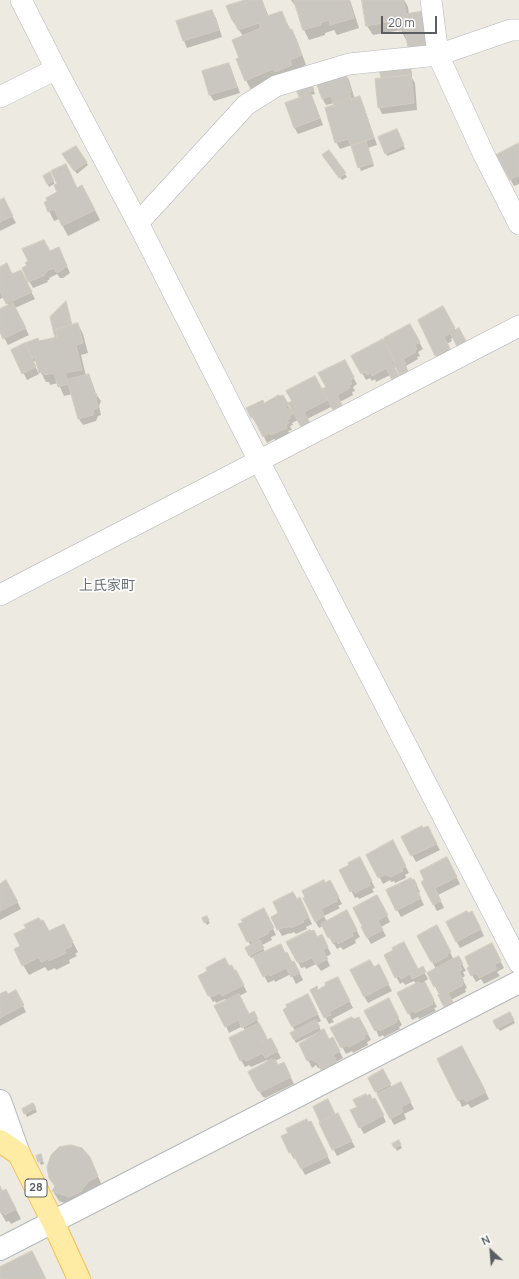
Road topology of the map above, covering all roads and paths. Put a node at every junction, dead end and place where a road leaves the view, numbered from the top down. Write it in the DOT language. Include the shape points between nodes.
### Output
graph roads {
  1 [pos="21,0"];
  2 [pos="431,0"];
  3 [pos="519,30"];
  4 [pos="438,55"];
  5 [pos="56,69"];
  6 [pos="0,97"];
  7 [pos="138,223"];
  8 [pos="519,224"];
  9 [pos="519,326"];
  10 [pos="259,462"];
  11 [pos="0,595"];
  12 [pos="519,963"];
  13 [pos="519,982"];
  14 [pos="0,1101"];
  15 [pos="0,1142"];
  16 [pos="19,1154"];
  17 [pos="53,1222"];
  18 [pos="0,1250"];
  19 [pos="79,1279"];
  1 -- 5 [label="street"];
  2 -- 4 [label="street"];
  3 -- 4 [label="street" via="511,30"];
  4 -- 7 [label="street" via="350,64 276,86 246,105"];
  4 -- 8 [label="street"];
  5 -- 6 [label="street"];
  5 -- 7 [label="street"];
  7 -- 10 [label="street"];
  9 -- 10 [label="street"];
  10 -- 11 [label="street"];
  10 -- 12 [label="street"];
  13 -- 17 [label="street"];
  14 -- 16 [label="street"];
  15 -- 16 [label="main road"];
  16 -- 17 [label="main road, 28"];
  17 -- 18 [label="street"];
  17 -- 19 [label="main road, 28"];
}
